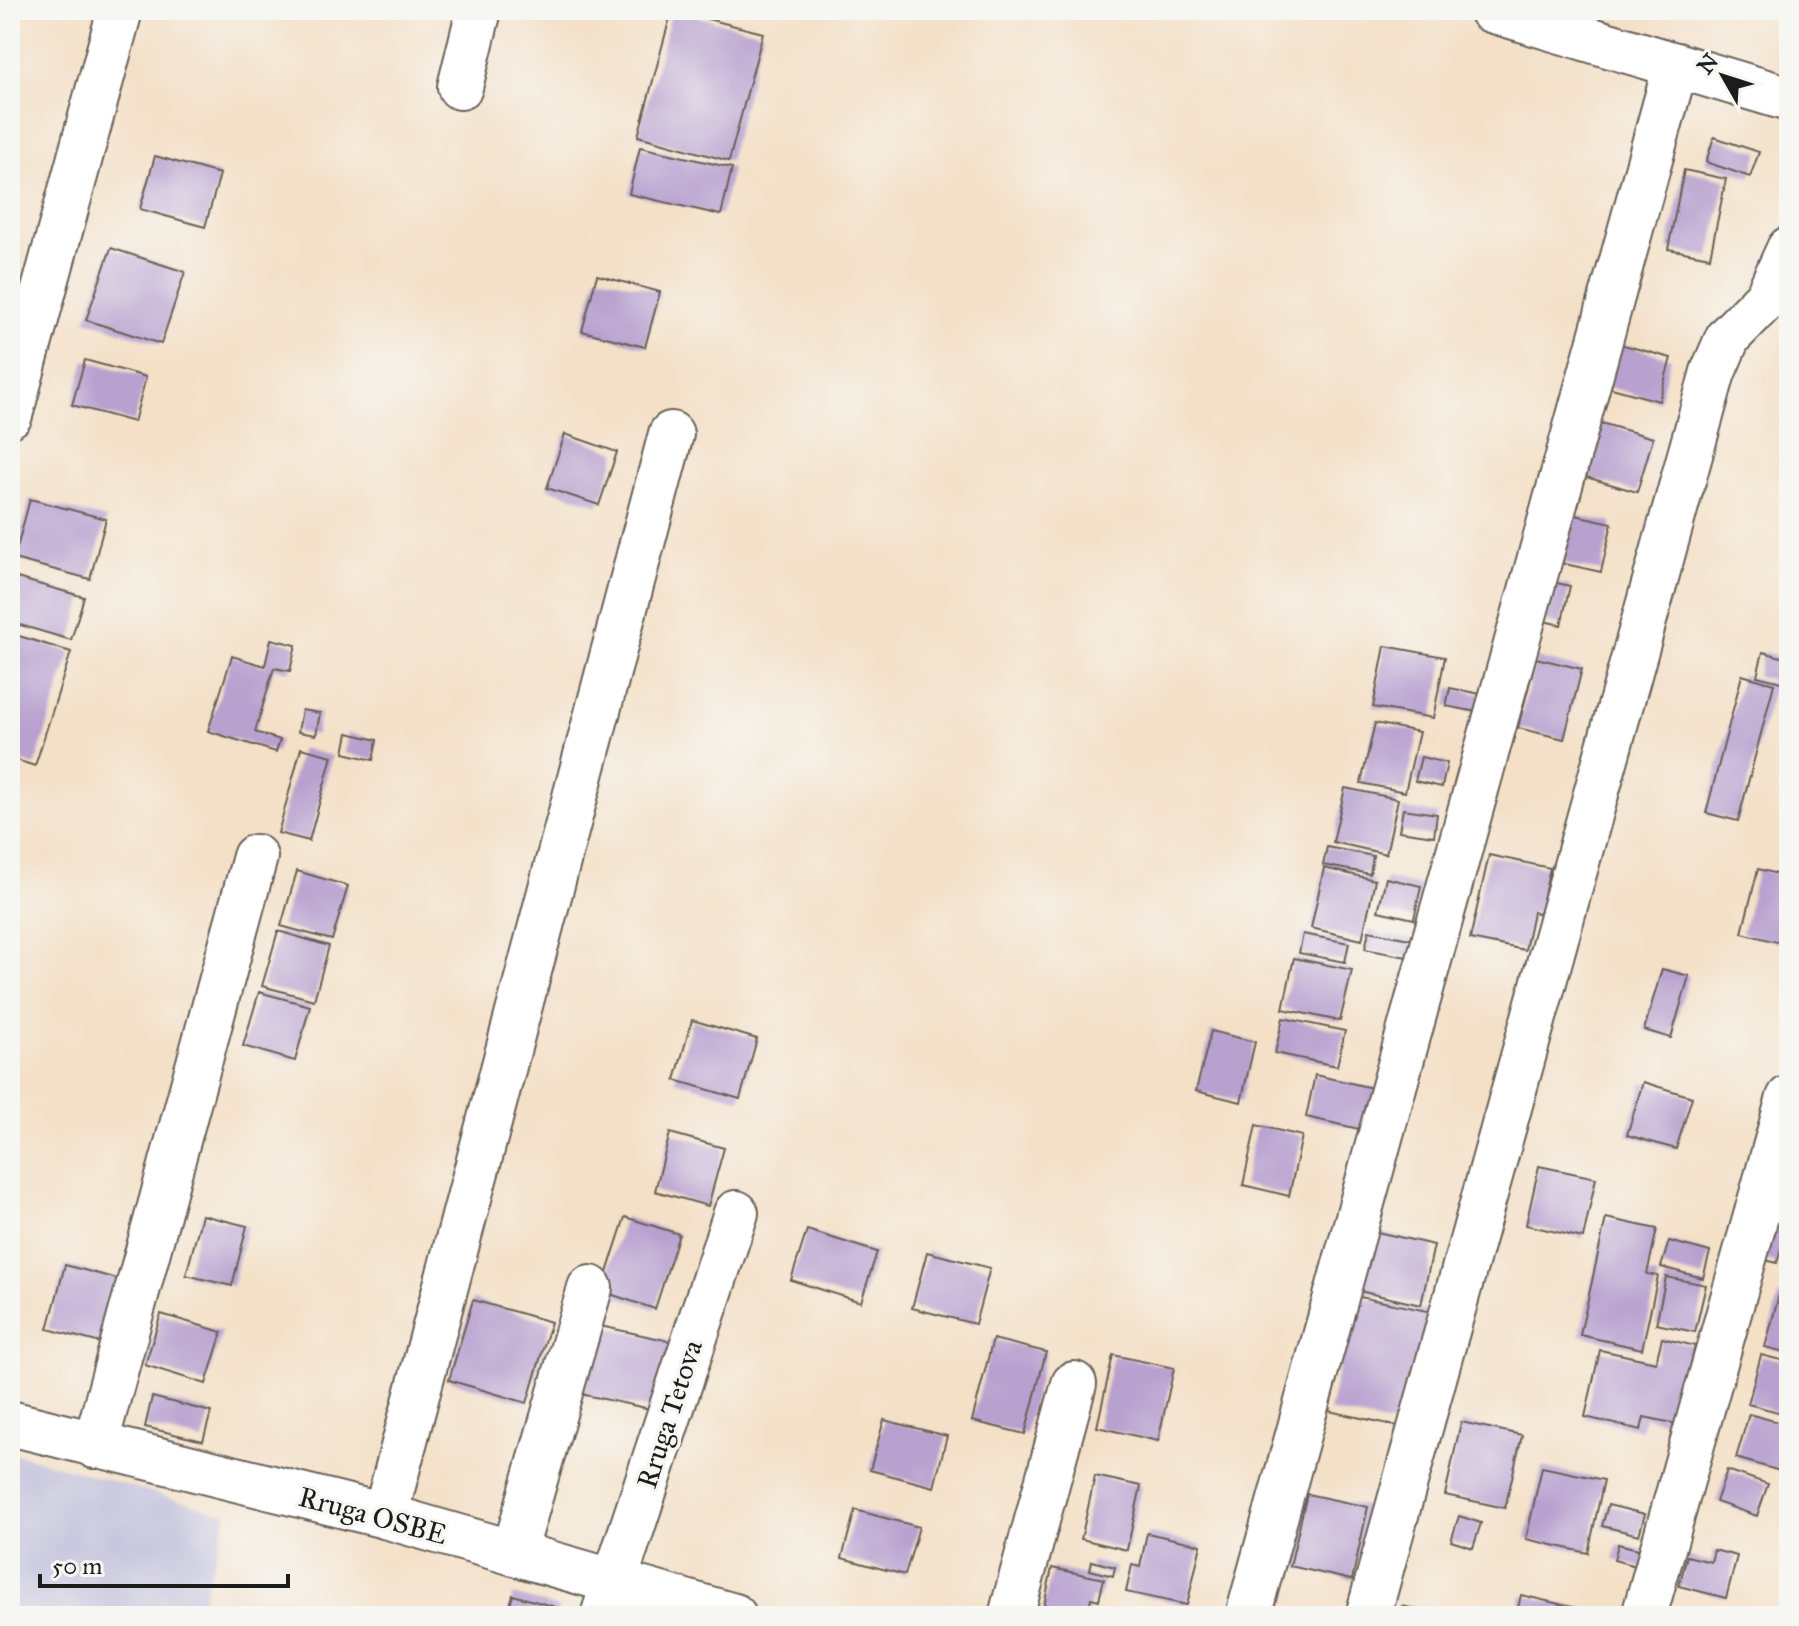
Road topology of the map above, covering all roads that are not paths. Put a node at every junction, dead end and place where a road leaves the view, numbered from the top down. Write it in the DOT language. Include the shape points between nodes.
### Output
graph roads {
  1 [pos="120,10"];
  2 [pos="479,10"];
  3 [pos="1491,10"];
  4 [pos="1562,20"];
  5 [pos="1676,65"];
  6 [pos="460,87"];
  7 [pos="1789,99"];
  8 [pos="1789,249"];
  9 [pos="10,415"];
  10 [pos="671,434"];
  11 [pos="255,857"];
  12 [pos="1789,1098"];
  13 [pos="736,1213"];
  14 [pos="590,1288"];
  15 [pos="1074,1384"];
  16 [pos="10,1423"];
  17 [pos="95,1446"];
  18 [pos="385,1516"];
  19 [pos="514,1553"];
  20 [pos="608,1598"];
  21 [pos="734,1616"];
  22 [pos="1011,1616"];
  23 [pos="1248,1616"];
  24 [pos="1368,1616"];
  25 [pos="1644,1616"];
  1 -- 9 [label="street"];
  2 -- 6 [label="street"];
  3 -- 4 [label="street"];
  4 -- 5 [label="street"];
  5 -- 7 [label="street"];
  5 -- 23 [label="street"];
  8 -- 24 [label="street" via="1767,297 1728,337 1713,372"];
  10 -- 18 [label="street"];
  11 -- 17 [label="street"];
  12 -- 25 [label="street"];
  13 -- 20 [label="street, Rruga Tetova"];
  14 -- 19 [label="street"];
  15 -- 22 [label="street"];
  16 -- 17 [label="street, Rruga OSBE"];
  17 -- 18 [label="street, Rruga OSBE"];
  18 -- 19 [label="street, Rruga OSBE"];
  19 -- 20 [label="street, Rruga OSBE"];
  20 -- 21 [label="street, Rruga OSBE"];
}
